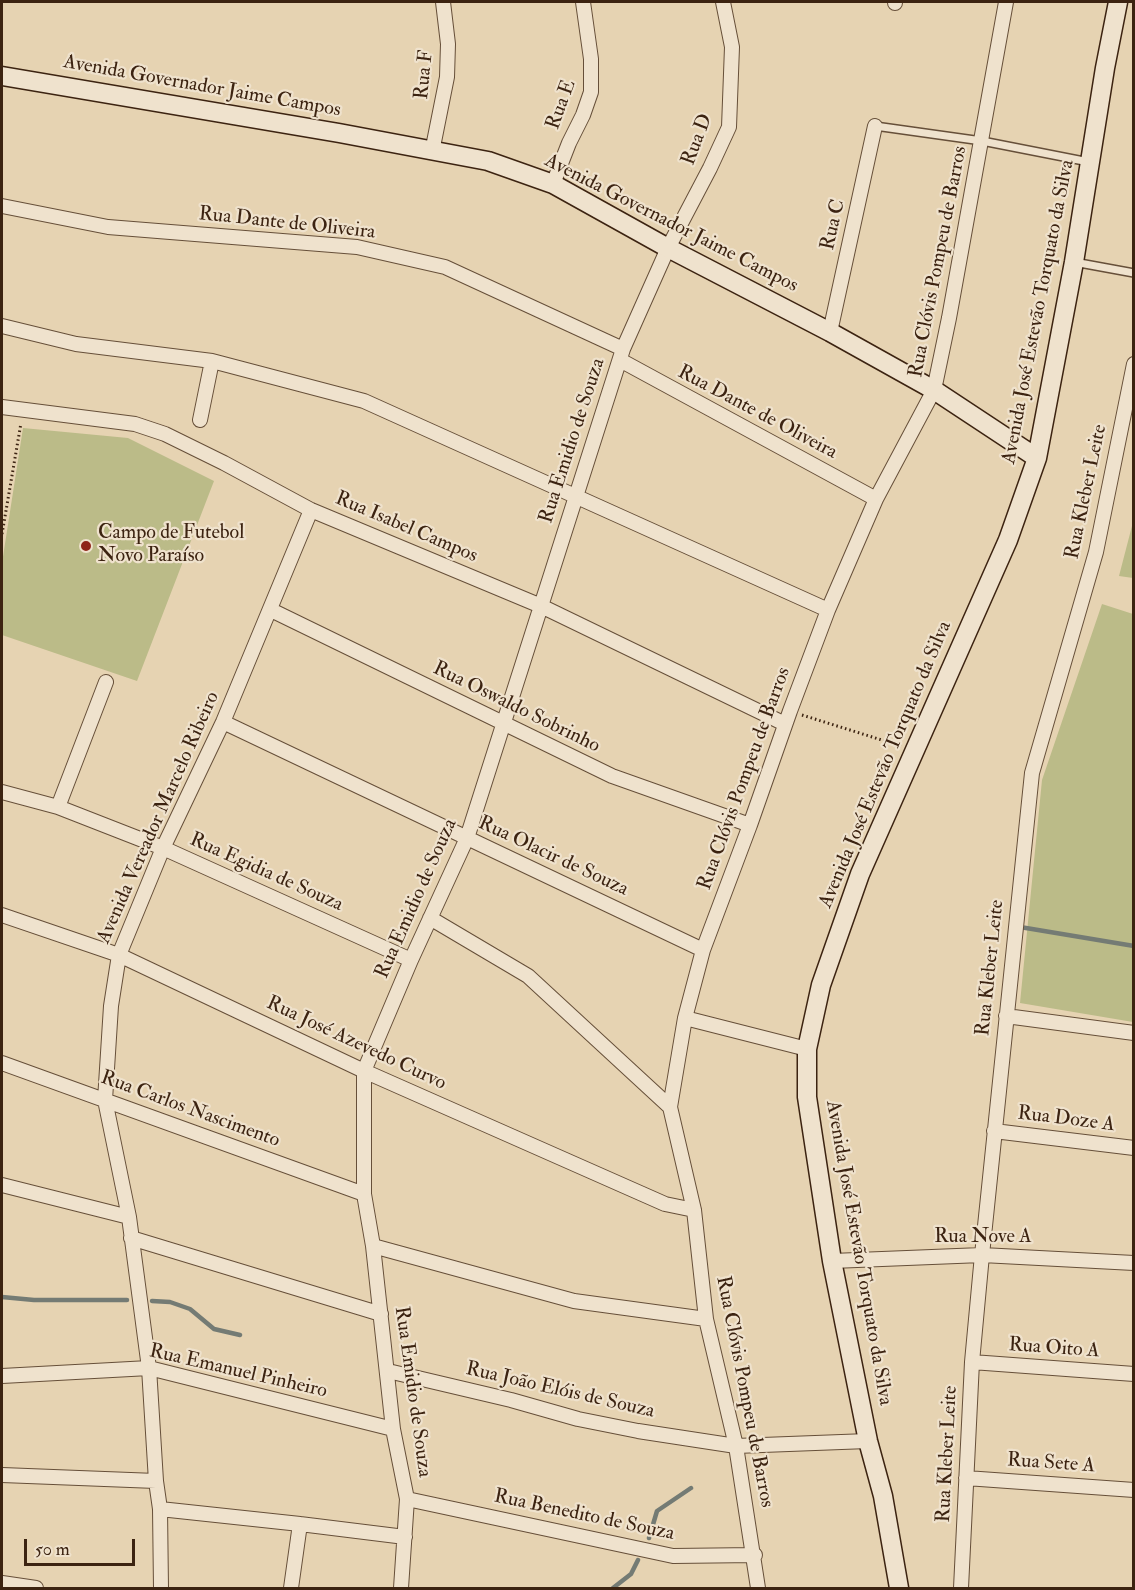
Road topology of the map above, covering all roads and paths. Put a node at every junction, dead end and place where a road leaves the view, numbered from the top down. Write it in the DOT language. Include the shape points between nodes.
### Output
graph roads {
  1 [pos="443,2"];
  2 [pos="583,2"];
  3 [pos="723,2"];
  4 [pos="1006,2"];
  5 [pos="1118,2"];
  6 [pos="2,76"];
  7 [pos="875,126"];
  8 [pos="982,141"];
  9 [pos="432,152"];
  10 [pos="1091,162"];
  11 [pos="553,184"];
  12 [pos="2,206"];
  13 [pos="668,248"];
  14 [pos="1074,262"];
  15 [pos="1134,273"];
  16 [pos="2,326"];
  17 [pos="830,332"];
  18 [pos="622,355"];
  19 [pos="212,361"];
  20 [pos="1134,364"];
  21 [pos="934,390"];
  22 [pos="2,407"];
  23 [pos="24,409"];
  24 [pos="200,420"];
  25 [pos="1037,458"];
  26 [pos="576,496"];
  27 [pos="876,499"];
  28 [pos="311,510"];
  29 [pos="2,534"];
  30 [pos="541,606"];
  31 [pos="271,610"];
  32 [pos="828,610"];
  33 [pos="106,682"];
  34 [pos="788,718"];
  35 [pos="223,722"];
  36 [pos="504,724"];
  37 [pos="915,751"];
  38 [pos="2,792"];
  39 [pos="58,807"];
  40 [pos="750,825"];
  41 [pos="467,838"];
  42 [pos="163,848"];
  43 [pos="2,915"];
  44 [pos="430,918"];
  45 [pos="703,950"];
  46 [pos="119,955"];
  47 [pos="411,960"];
  48 [pos="1006,1016"];
  49 [pos="685,1018"];
  50 [pos="1134,1033"];
  51 [pos="807,1049"];
  52 [pos="2,1063"];
  53 [pos="364,1071"];
  54 [pos="105,1100"];
  55 [pos="670,1107"];
  56 [pos="993,1131"];
  57 [pos="1134,1148"];
  58 [pos="2,1185"];
  59 [pos="364,1194"];
  60 [pos="694,1210"];
  61 [pos="129,1217"];
  62 [pos="131,1238"];
  63 [pos="373,1246"];
  64 [pos="982,1255"];
  65 [pos="832,1261"];
  66 [pos="1134,1263"];
  67 [pos="381,1314"];
  68 [pos="706,1319"];
  69 [pos="972,1362"];
  70 [pos="149,1368"];
  71 [pos="388,1371"];
  72 [pos="1134,1374"];
  73 [pos="2,1376"];
  74 [pos="393,1429"];
  75 [pos="868,1441"];
  76 [pos="736,1446"];
  77 [pos="2,1474"];
  78 [pos="966,1478"];
  79 [pos="156,1481"];
  80 [pos="1134,1490"];
  81 [pos="407,1499"];
  82 [pos="160,1509"];
  83 [pos="300,1524"];
  84 [pos="405,1537"];
  85 [pos="755,1555"];
  86 [pos="2,1583"];
  87 [pos="36,1588"];
  88 [pos="161,1588"];
  89 [pos="291,1588"];
  90 [pos="401,1588"];
  91 [pos="758,1588"];
  92 [pos="899,1588"];
  93 [pos="961,1588"];
  1 -- 9 [label="street, Rua F" via="447,77"];
  2 -- 11 [label="street, Rua E" via="591,92"];
  3 -- 13 [label="street, Rua D" via="732,47 729,127"];
  4 -- 8 [label="street, Rua Clóvis Pompeu de Barros"];
  5 -- 10 [label="main road, Avenida José Estevão Torquato da Silva"];
  6 -- 9 [label="main road, Avenida Governador Jaime Campos"];
  7 -- 8 [label="lane"];
  7 -- 17 [label="street, Rua C"];
  8 -- 10 [label="lane"];
  8 -- 21 [label="street, Rua Clóvis Pompeu de Barros"];
  9 -- 11 [label="main road, Avenida Governador Jaime Campos" via="488,161"];
  10 -- 14 [label="main road, Avenida José Estevão Torquato da Silva"];
  11 -- 13 [label="main road, Avenida Governador Jaime Campos"];
  12 -- 18 [label="street, Rua Dante de Oliveira" via="108,227 357,247 445,267"];
  13 -- 17 [label="main road, Avenida Governador Jaime Campos"];
  13 -- 18 [label="street, Rua Emidio de Souza"];
  14 -- 15 [label="lane"];
  14 -- 25 [label="main road, Avenida José Estevão Torquato da Silva"];
  16 -- 19 [label="street" via="76,344"];
  17 -- 21 [label="main road, Avenida Governador Jaime Campos"];
  18 -- 26 [label="street, Rua Emidio de Souza"];
  18 -- 27 [label="street, Rua Dante de Oliveira"];
  19 -- 24 [label="street"];
  19 -- 26 [label="street" via="364,401"];
  20 -- 48 [label="street, Rua Kleber Leite" via="1096,552 1032,773"];
  21 -- 25 [label="main road, Avenida Governador Jaime Campos"];
  21 -- 27 [label="street, Rua Clóvis Pompeu de Barros"];
  22 -- 23 [label="street, Rua Isabel Campos"];
  23 -- 28 [label="street, Rua Isabel Campos" via="135,424 165,434"];
  23 -- 29 [label="path"];
  25 -- 37 [label="main road, Avenida José Estevão Torquato da Silva" via="1008,540"];
  26 -- 30 [label="street, Rua Emidio de Souza"];
  26 -- 32 [label="street"];
  27 -- 32 [label="street, Rua Clóvis Pompeu de Barros"];
  28 -- 30 [label="street, Rua Isabel Campos"];
  28 -- 31 [label="street, Avenida Vereador Marcelo Ribeiro"];
  30 -- 34 [label="street, Rua Isabel Campos"];
  30 -- 36 [label="street, Rua Emidio de Souza"];
  31 -- 35 [label="street, Avenida Vereador Marcelo Ribeiro"];
  31 -- 36 [label="street, Rua Oswaldo Sobrinho"];
  32 -- 34 [label="street, Rua Clóvis Pompeu de Barros"];
  33 -- 39 [label="street"];
  34 -- 37 [label="path"];
  34 -- 40 [label="street, Rua Clóvis Pompeu de Barros"];
  35 -- 41 [label="street, Rua Olacir de Souza"];
  35 -- 42 [label="street, Avenida Vereador Marcelo Ribeiro"];
  36 -- 40 [label="street, Rua Oswaldo Sobrinho" via="612,776"];
  36 -- 41 [label="street, Rua Emidio de Souza"];
  37 -- 51 [label="main road, Avenida José Estevão Torquato da Silva" via="860,874 821,985"];
  38 -- 39 [label="street, Rua Egidia de Souza"];
  39 -- 42 [label="street, Rua Egidia de Souza"];
  40 -- 45 [label="street, Rua Clóvis Pompeu de Barros"];
  41 -- 44 [label="street, Rua Emidio de Souza"];
  41 -- 45 [label="street, Rua Olacir de Souza"];
  42 -- 46 [label="street, Avenida Vereador Marcelo Ribeiro"];
  42 -- 47 [label="street, Rua Egidia de Souza"];
  43 -- 46 [label="street, Rua José Azevedo Curvo"];
  44 -- 47 [label="street, Rua Emidio de Souza"];
  44 -- 55 [label="street" via="528,976"];
  45 -- 49 [label="street, Rua Clóvis Pompeu de Barros"];
  46 -- 53 [label="street, Rua José Azevedo Curvo"];
  46 -- 54 [label="street, Avenida Vereador Marcelo Ribeiro" via="111,1006"];
  47 -- 53 [label="street, Rua Emidio de Souza"];
  48 -- 50 [label="street"];
  48 -- 56 [label="street, Rua Kleber Leite"];
  49 -- 51 [label="street"];
  49 -- 55 [label="street, Rua Clóvis Pompeu de Barros"];
  51 -- 65 [label="main road, Avenida José Estevão Torquato da Silva" via="807,1097"];
  52 -- 54 [label="street, Rua Carlos Nascimento"];
  53 -- 59 [label="street, Rua Emidio de Souza"];
  53 -- 60 [label="street, Rua José Azevedo Curvo" via="664,1204"];
  54 -- 59 [label="street, Rua Carlos Nascimento"];
  54 -- 61 [label="street, Avenida Vereador Marcelo Ribeiro"];
  55 -- 60 [label="street, Rua Clóvis Pompeu de Barros"];
  56 -- 57 [label="street, Rua Doze A"];
  56 -- 64 [label="street, Rua Kleber Leite"];
  58 -- 61 [label="street"];
  59 -- 63 [label="street, Rua Emidio de Souza"];
  60 -- 68 [label="street, Rua Clóvis Pompeu de Barros"];
  61 -- 62 [label="street, Avenida Vereador Marcelo Ribeiro"];
  62 -- 67 [label="street"];
  62 -- 70 [label="street, Avenida Vereador Marcelo Ribeiro"];
  63 -- 67 [label="street, Rua Emidio de Souza"];
  63 -- 68 [label="street" via="574,1301"];
  64 -- 65 [label="street, Rua Nove A"];
  64 -- 66 [label="street, Rua Nove A"];
  64 -- 69 [label="street, Rua Kleber Leite"];
  65 -- 75 [label="main road, Avenida José Estevão Torquato da Silva"];
  67 -- 71 [label="street, Rua Emidio de Souza"];
  68 -- 76 [label="street, Rua Clóvis Pompeu de Barros"];
  69 -- 72 [label="street, Rua Oito A"];
  69 -- 78 [label="street, Rua Kleber Leite"];
  70 -- 73 [label="street, Rua Emanuel Pinheiro"];
  70 -- 74 [label="street, Rua Emanuel Pinheiro"];
  70 -- 79 [label="street, Avenida Vereador Marcelo Ribeiro"];
  71 -- 74 [label="street, Rua Emidio de Souza"];
  71 -- 76 [label="street, Rua João Elóis de Souza" via="578,1419"];
  74 -- 81 [label="street, Rua Emidio de Souza"];
  75 -- 76 [label="street, Rua João Elóis de Souza"];
  75 -- 92 [label="main road, Avenida José Estevão Torquato da Silva" via="883,1496"];
  76 -- 85 [label="street, Rua Clóvis Pompeu de Barros"];
  77 -- 79 [label="street"];
  78 -- 80 [label="street, Rua Sete A"];
  78 -- 93 [label="street, Rua Kleber Leite"];
  79 -- 82 [label="street, Avenida Vereador Marcelo Ribeiro"];
  81 -- 84 [label="street, Rua Emidio de Souza"];
  81 -- 85 [label="street, Rua Benedito de Souza" via="673,1556"];
  82 -- 83 [label="street"];
  82 -- 88 [label="street, Avenida Vereador Marcelo Ribeiro"];
  83 -- 84 [label="street"];
  83 -- 89 [label="street"];
  84 -- 90 [label="street, Rua Emidio de Souza"];
  85 -- 91 [label="street, Rua Clóvis Pompeu de Barros"];
  86 -- 87 [label="street"];
}
